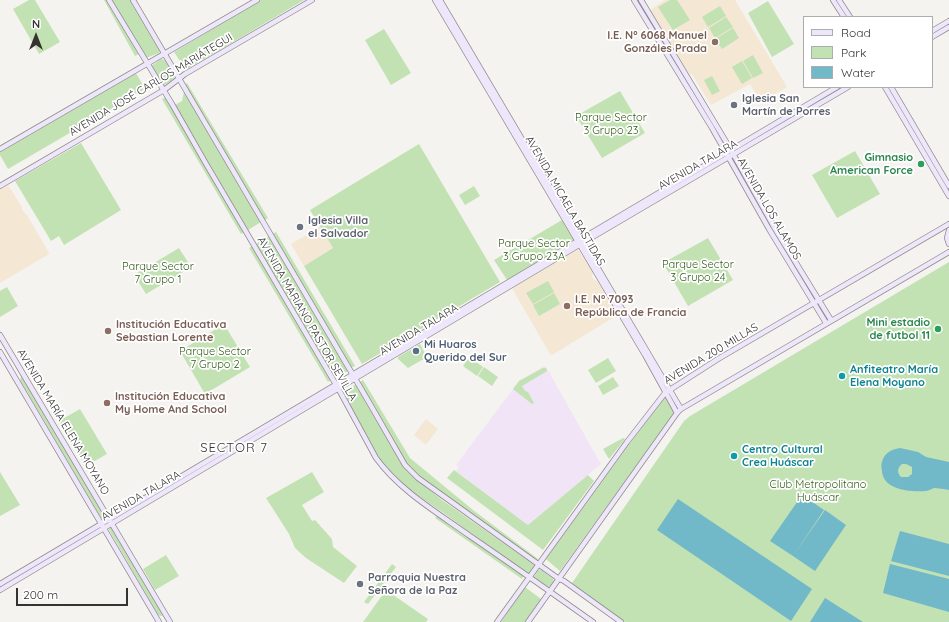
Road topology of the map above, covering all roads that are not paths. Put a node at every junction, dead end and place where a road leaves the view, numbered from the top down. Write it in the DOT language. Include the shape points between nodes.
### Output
graph roads {
  1 [pos="109,0"];
  2 [pos="133,0"];
  3 [pos="257,0"];
  4 [pos="312,0"];
  5 [pos="435,0"];
  6 [pos="440,0"];
  7 [pos="634,0"];
  8 [pos="641,0"];
  9 [pos="833,0"];
  10 [pos="839,0"];
  11 [pos="843,16"];
  12 [pos="849,16"];
  13 [pos="949,21"];
  14 [pos="949,27"];
  15 [pos="933,30"];
  16 [pos="933,36"];
  17 [pos="164,54"];
  18 [pos="147,64"];
  19 [pos="179,79"];
  20 [pos="835,88"];
  21 [pos="846,88"];
  22 [pos="886,88"];
  23 [pos="892,88"];
  24 [pos="164,90"];
  25 [pos="0,149"];
  26 [pos="728,151"];
  27 [pos="731,156"];
  28 [pos="0,186"];
  29 [pos="949,186"];
  30 [pos="949,196"];
  31 [pos="949,224"];
  32 [pos="949,230"];
  33 [pos="580,242"];
  34 [pos="949,244"];
  35 [pos="949,252"];
  36 [pos="816,302"];
  37 [pos="829,322"];
  38 [pos="0,335"];
  39 [pos="0,352"];
  40 [pos="354,376"];
  41 [pos="337,386"];
  42 [pos="670,389"];
  43 [pos="665,393"];
  44 [pos="681,409"];
  45 [pos="677,413"];
  46 [pos="111,521"];
  47 [pos="103,526"];
  48 [pos="539,564"];
  49 [pos="529,577"];
  50 [pos="560,577"];
  51 [pos="0,584"];
  52 [pos="0,590"];
  53 [pos="550,592"];
  54 [pos="159,622"];
  55 [pos="170,622"];
  56 [pos="497,622"];
  57 [pos="528,622"];
  58 [pos="593,622"];
  59 [pos="621,622"];
  1 -- 18 [label="street, AVENIDA MARIANO PASTOR SEVILLA"];
  2 -- 17 [label="street, AVENIDA MARIANO PASTOR SEVILLA"];
  3 -- 17 [label="street, AVENIDA JOSÉ CARLOS MARIÁTEGUI"];
  4 -- 19 [label="street, AVENIDA JOSÉ CARLOS MARIÁTEGUI"];
  5 -- 33 [label="street, AVENIDA MICAELA BASTIDAS"];
  6 -- 33 [label="street, AVENIDA MICAELA BASTIDAS"];
  7 -- 26 [label="street, AVENIDA LOS ALAMOS"];
  8 -- 26 [label="street, AVENIDA LOS ALAMOS"];
  9 -- 11 [label="street"];
  10 -- 12 [label="street"];
  13 -- 15 [label="street"];
  14 -- 16 [label="street"];
  17 -- 18 [label="street, AVENIDA JOSÉ CARLOS MARIÁTEGUI"];
  17 -- 19 [label="street, AVENIDA MARIANO PASTOR SEVILLA"];
  18 -- 24 [label="street, AVENIDA MARIANO PASTOR SEVILLA"];
  18 -- 25 [label="street, AVENIDA JOSÉ CARLOS MARIÁTEGUI"];
  19 -- 24 [label="street, AVENIDA JOSÉ CARLOS MARIÁTEGUI"];
  19 -- 40 [label="street, AVENIDA MARIANO PASTOR SEVILLA"];
  20 -- 26 [label="street, AVENIDA TALARA"];
  21 -- 27 [label="street, AVENIDA TALARA"];
  22 -- 30 [label="street"];
  23 -- 29 [label="street"];
  24 -- 28 [label="street, AVENIDA JOSÉ CARLOS MARIÁTEGUI"];
  24 -- 41 [label="street, AVENIDA MARIANO PASTOR SEVILLA"];
  26 -- 27 [label="street, AVENIDA LOS ALAMOS"];
  26 -- 33 [label="street, AVENIDA TALARA"];
  27 -- 33 [label="street, AVENIDA TALARA"];
  27 -- 36 [label="street, AVENIDA LOS ALAMOS"];
  31 -- 36 [label="street, AVENIDA 200 MILLAS"];
  32 -- 34 [label="street"];
  33 -- 40 [label="street, AVENIDA TALARA"];
  33 -- 42 [label="street, AVENIDA MICAELA BASTIDAS"];
  33 -- 43 [label="street, AVENIDA MICAELA BASTIDAS"];
  35 -- 37 [label="street"];
  36 -- 37 [label="street, AVENIDA LOS ALAMOS"];
  36 -- 42 [label="street, AVENIDA 200 MILLAS"];
  37 -- 44 [label="street"];
  38 -- 46 [label="street, AVENIDA MARÍA ELENA MOYANO"];
  39 -- 47 [label="street, AVENIDA MARÍA ELENA MOYANO"];
  40 -- 41 [label="street, AVENIDA TALARA"];
  40 -- 48 [label="street, AVENIDA MARIANO PASTOR SEVILLA" via="404,465 412,474"];
  41 -- 46 [label="street, AVENIDA TALARA" via="260,436"];
  41 -- 49 [label="street, AVENIDA MARIANO PASTOR SEVILLA" via="376,458 398,482"];
  42 -- 43 [label="street, AVENIDA 200 MILLAS"];
  42 -- 44 [label="street, AVENIDA MICAELA BASTIDAS"];
  43 -- 45 [label="street, AVENIDA MICAELA BASTIDAS"];
  43 -- 48 [label="street, AVENIDA 200 MILLAS"];
  44 -- 45 [label="street"];
  45 -- 50 [label="street"];
  46 -- 47 [label="street, AVENIDA TALARA"];
  46 -- 55 [label="street, AVENIDA MARÍA ELENA MOYANO"];
  47 -- 51 [label="street, AVENIDA TALARA"];
  47 -- 52 [label="street, AVENIDA TALARA"];
  47 -- 54 [label="street, AVENIDA MARÍA ELENA MOYANO"];
  48 -- 49 [label="street, AVENIDA 200 MILLAS"];
  48 -- 50 [label="street, AVENIDA MARIANO PASTOR SEVILLA"];
  49 -- 53 [label="street, AVENIDA MARIANO PASTOR SEVILLA"];
  49 -- 56 [label="street, AVENIDA 200 MILLAS"];
  50 -- 53 [label="street"];
  50 -- 59 [label="street"];
  53 -- 57 [label="street"];
  53 -- 58 [label="street, AVENIDA MARIANO PASTOR SEVILLA"];
}
